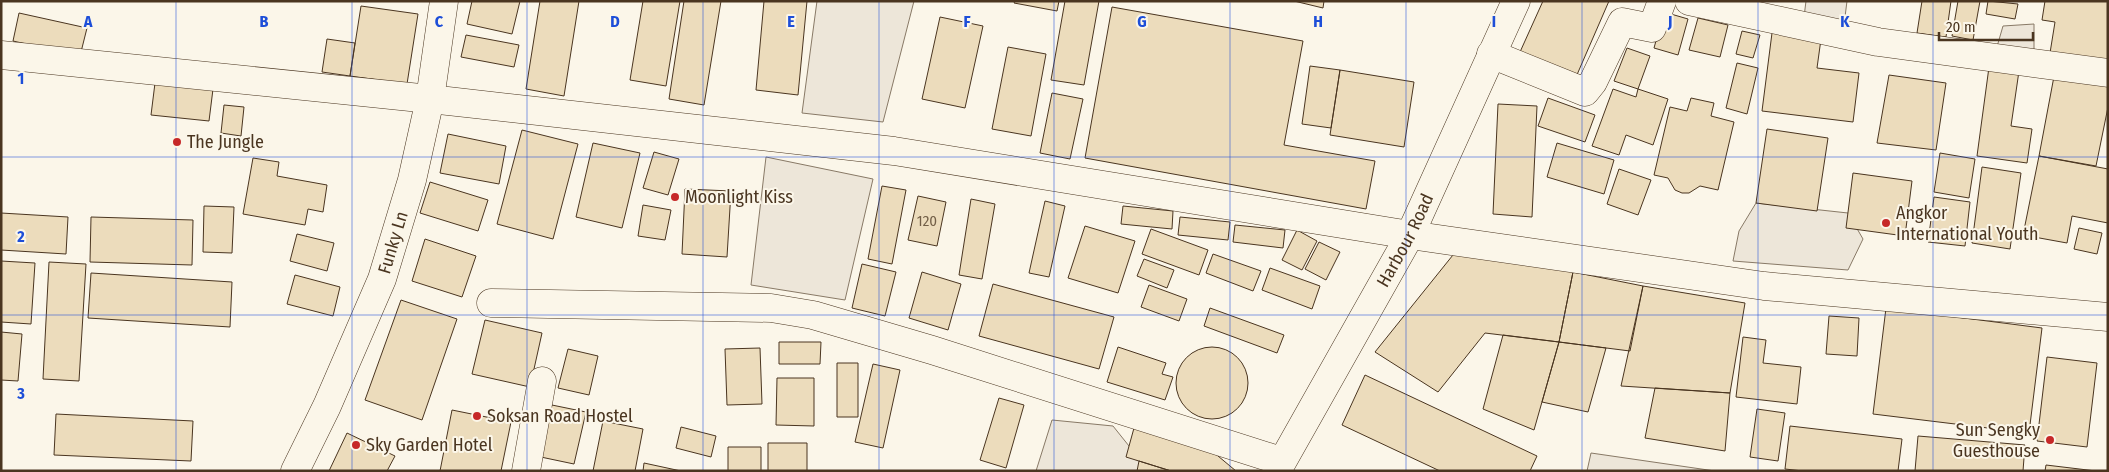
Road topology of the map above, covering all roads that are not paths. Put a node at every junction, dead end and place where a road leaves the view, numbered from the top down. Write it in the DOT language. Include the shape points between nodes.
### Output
graph roads {
  1 [pos="444,1"];
  2 [pos="1516,1"];
  3 [pos="1662,1"];
  4 [pos="1688,1"];
  5 [pos="1491,54"];
  6 [pos="1,55"];
  7 [pos="2108,72"];
  8 [pos="430,99"];
  9 [pos="1410,235"];
  10 [pos="491,303"];
  11 [pos="2108,317"];
  12 [pos="542,381"];
  13 [pos="1279,466"];
  14 [pos="295,471"];
  15 [pos="526,471"];
  1 -- 8 [label="street, Funky Ln"];
  2 -- 5 [label="street, Harbour Road"];
  3 -- 5 [label="street" via="1652,28 1622,22 1585,92"];
  4 -- 7 [label="street" via="1866,40"];
  5 -- 9 [label="street, Harbour Road"];
  6 -- 8 [label="street"];
  8 -- 9 [label="street" via="894,151"];
  8 -- 14 [label="street, Funky Ln" via="412,180 382,279"];
  9 -- 11 [label="street" via="1764,286"];
  9 -- 13 [label="street, Harbour Road"];
  10 -- 13 [label="street" via="771,308 813,315 932,350"];
  12 -- 15 [label="street"];
}
